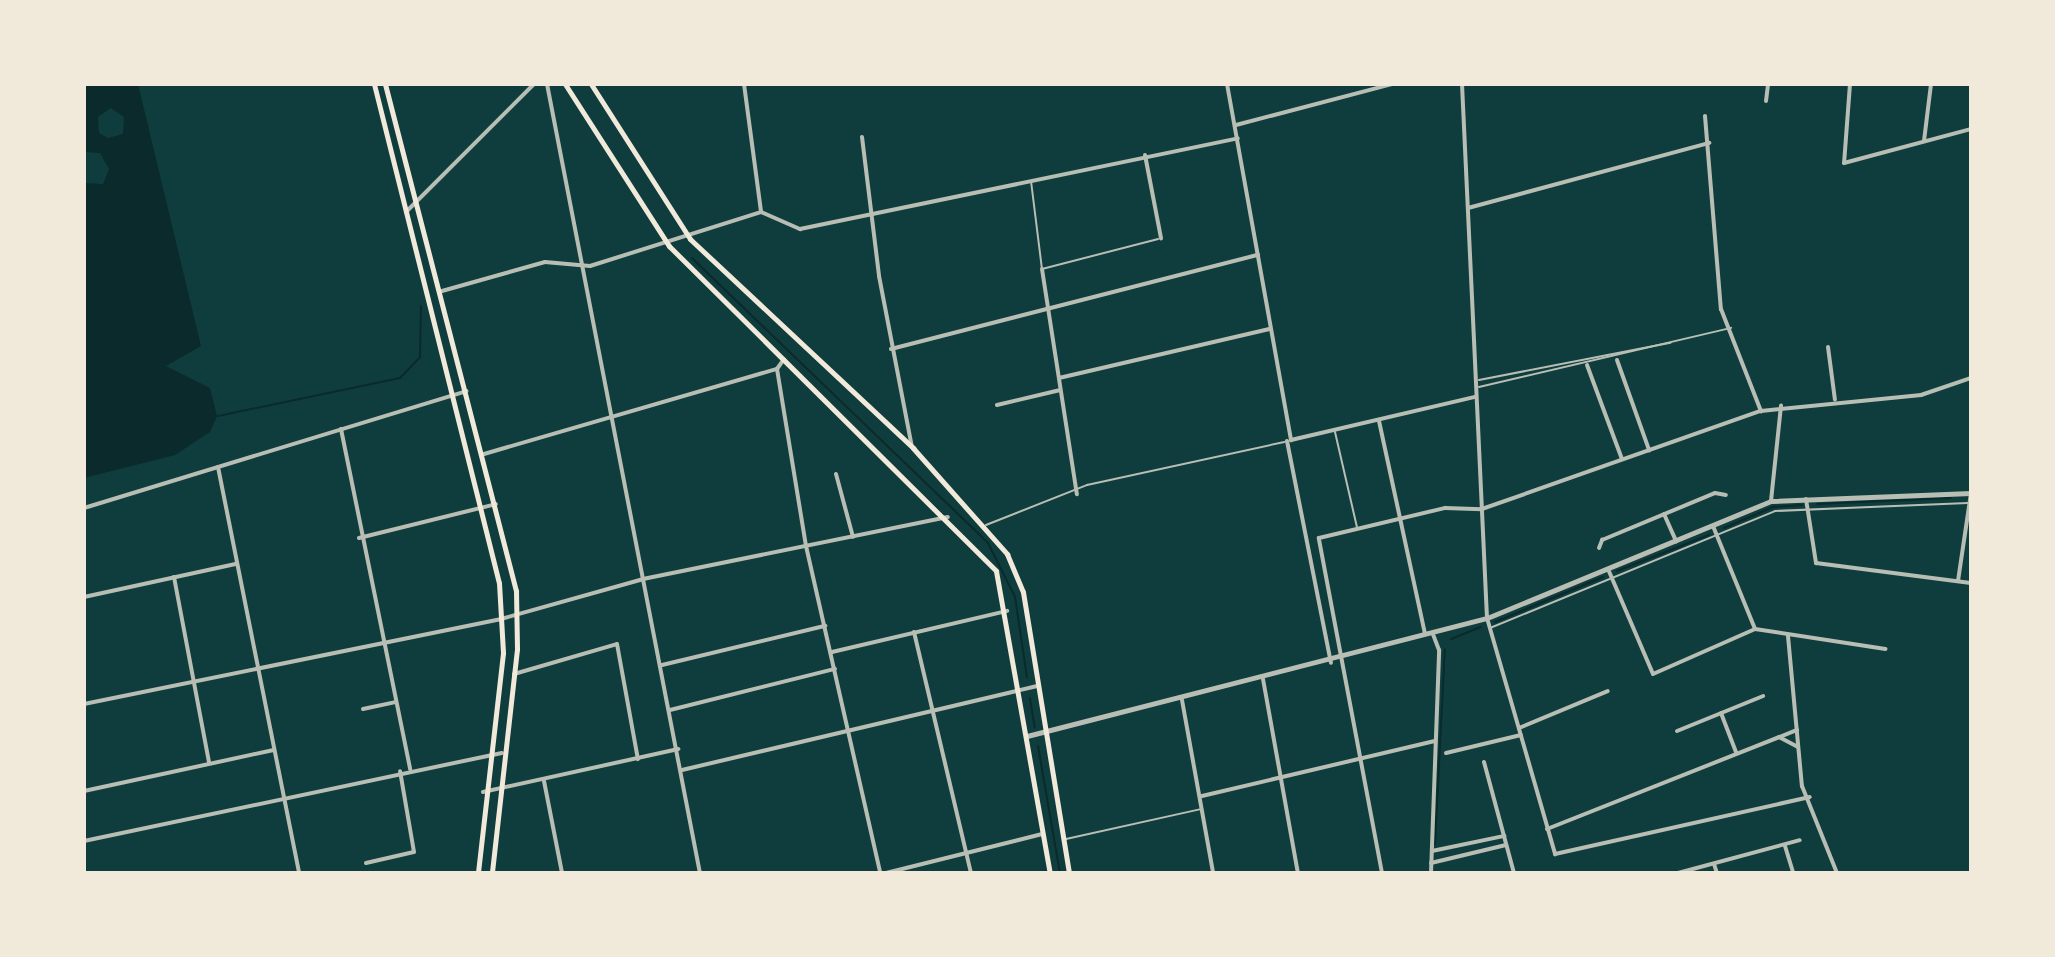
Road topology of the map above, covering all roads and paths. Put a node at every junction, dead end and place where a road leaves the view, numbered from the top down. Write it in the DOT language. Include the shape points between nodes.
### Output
graph roads {
  1 [pos="374,84"];
  2 [pos="385,84"];
  3 [pos="534,84"];
  4 [pos="547,84"];
  5 [pos="565,84"];
  6 [pos="591,84"];
  7 [pos="744,84"];
  8 [pos="1227,84"];
  9 [pos="1392,84"];
  10 [pos="1462,84"];
  11 [pos="1768,84"];
  12 [pos="1850,84"];
  13 [pos="1931,84"];
  14 [pos="1766,101"];
  15 [pos="1705,116"];
  16 [pos="1236,125"];
  17 [pos="1971,129"];
  18 [pos="862,137"];
  19 [pos="1238,138"];
  20 [pos="1709,143"];
  21 [pos="1923,143"];
  22 [pos="1145,155"];
  23 [pos="1031,179"];
  24 [pos="1467,208"];
  25 [pos="415,209"];
  26 [pos="404,212"];
  27 [pos="761,212"];
  28 [pos="871,215"];
  29 [pos="1161,238"];
  30 [pos="690,239"];
  31 [pos="669,246"];
  32 [pos="1258,255"];
  33 [pos="583,266"];
  34 [pos="1042,269"];
  35 [pos="442,291"];
  36 [pos="1049,308"];
  37 [pos="1731,328"];
  38 [pos="1269,329"];
  39 [pos="1670,343"];
  40 [pos="1828,347"];
  41 [pos="891,349"];
  42 [pos="784,359"];
  43 [pos="1617,360"];
  44 [pos="1587,365"];
  45 [pos="777,369"];
  46 [pos="1059,378"];
  47 [pos="1971,378"];
  48 [pos="1474,381"];
  49 [pos="1474,388"];
  50 [pos="1060,390"];
  51 [pos="467,391"];
  52 [pos="452,395"];
  53 [pos="1475,397"];
  54 [pos="1835,400"];
  55 [pos="997,405"];
  56 [pos="1781,406"];
  57 [pos="1761,411"];
  58 [pos="614,419"];
  59 [pos="1379,421"];
  60 [pos="341,429"];
  61 [pos="1334,431"];
  62 [pos="1289,441"];
  63 [pos="913,448"];
  64 [pos="1649,450"];
  65 [pos="484,454"];
  66 [pos="1622,459"];
  67 [pos="218,467"];
  68 [pos="836,474"];
  69 [pos="1971,493"];
  70 [pos="1077,494"];
  71 [pos="1726,495"];
  72 [pos="1806,499"];
  73 [pos="1771,501"];
  74 [pos="1969,503"];
  75 [pos="496,504"];
  76 [pos="84,508"];
  77 [pos="481,508"];
  78 [pos="1482,509"];
  79 [pos="1808,509"];
  80 [pos="1664,514"];
  81 [pos="948,517"];
  82 [pos="1403,518"];
  83 [pos="985,526"];
  84 [pos="1713,526"];
  85 [pos="1357,530"];
  86 [pos="1717,535"];
  87 [pos="853,537"];
  88 [pos="359,538"];
  89 [pos="1676,541"];
  90 [pos="806,546"];
  91 [pos="1599,548"];
  92 [pos="235,564"];
  93 [pos="1608,569"];
  94 [pos="174,577"];
  95 [pos="1612,577"];
  96 [pos="643,579"];
  97 [pos="1958,581"];
  98 [pos="1971,583"];
  99 [pos="84,597"];
  100 [pos="1007,611"];
  101 [pos="516,614"];
  102 [pos="1487,618"];
  103 [pos="501,619"];
  104 [pos="825,626"];
  105 [pos="1490,628"];
  106 [pos="1755,629"];
  107 [pos="914,632"];
  108 [pos="1433,634"];
  109 [pos="1426,636"];
  110 [pos="1788,636"];
  111 [pos="382,642"];
  112 [pos="1885,649"];
  113 [pos="832,652"];
  114 [pos="1344,660"];
  115 [pos="1331,663"];
  116 [pos="662,665"];
  117 [pos="258,667"];
  118 [pos="835,669"];
  119 [pos="514,674"];
  120 [pos="1263,679"];
  121 [pos="194,680"];
  122 [pos="1039,686"];
  123 [pos="1019,690"];
  124 [pos="1608,691"];
  125 [pos="1763,696"];
  126 [pos="1182,700"];
  127 [pos="395,702"];
  128 [pos="84,704"];
  129 [pos="363,709"];
  130 [pos="670,710"];
  131 [pos="933,712"];
  132 [pos="1721,713"];
  133 [pos="1519,728"];
  134 [pos="1797,730"];
  135 [pos="847,731"];
  136 [pos="1677,731"];
  137 [pos="1046,732"];
  138 [pos="1521,735"];
  139 [pos="1027,736"];
  140 [pos="1779,737"];
  141 [pos="1434,741"];
  142 [pos="1799,747"];
  143 [pos="678,749"];
  144 [pos="274,750"];
  145 [pos="487,751"];
  146 [pos="502,753"];
  147 [pos="1446,753"];
  148 [pos="1736,753"];
  149 [pos="638,759"];
  150 [pos="1362,760"];
  151 [pos="1484,762"];
  152 [pos="209,764"];
  153 [pos="410,769"];
  154 [pos="682,770"];
  155 [pos="400,771"];
  156 [pos="1280,779"];
  157 [pos="544,781"];
  158 [pos="84,791"];
  159 [pos="483,792"];
  160 [pos="496,792"];
  161 [pos="1202,796"];
  162 [pos="1810,797"];
  163 [pos="284,798"];
  164 [pos="1202,809"];
  165 [pos="1547,829"];
  166 [pos="1043,834"];
  167 [pos="1504,836"];
  168 [pos="1064,840"];
  169 [pos="1800,840"];
  170 [pos="84,841"];
  171 [pos="1506,845"];
  172 [pos="1785,846"];
  173 [pos="1431,852"];
  174 [pos="966,853"];
  175 [pos="366,863"];
  176 [pos="1431,863"];
  177 [pos="1714,864"];
  178 [pos="299,873"];
  179 [pos="478,873"];
  180 [pos="492,873"];
  181 [pos="562,873"];
  182 [pos="700,873"];
  183 [pos="883,873"];
  184 [pos="971,873"];
  185 [pos="1050,873"];
  186 [pos="1069,873"];
  187 [pos="1213,873"];
  188 [pos="1298,873"];
  189 [pos="1382,873"];
  190 [pos="1431,873"];
  191 [pos="1514,873"];
  192 [pos="1678,873"];
  193 [pos="1717,873"];
  194 [pos="1793,873"];
  195 [pos="1837,873"];
  1 -- 26 [label="main road"];
  2 -- 25 [label="main road"];
  3 -- 25 [label="street"];
  4 -- 33 [label="street"];
  5 -- 31 [label="main road"];
  6 -- 30 [label="main road"];
  7 -- 27 [label="street"];
  8 -- 16 [label="street"];
  9 -- 16 [label="street"];
  10 -- 24 [label="street"];
  11 -- 14 [label="street"];
  12 -- 21 [label="street" via="1844,163"];
  13 -- 21 [label="street"];
  15 -- 20 [label="street"];
  16 -- 19 [label="street"];
  17 -- 21 [label="street"];
  18 -- 28 [label="street"];
  19 -- 22 [label="street"];
  19 -- 32 [label="street"];
  20 -- 24 [label="street"];
  20 -- 37 [label="street" via="1711,254"];
  22 -- 23 [label="street"];
  22 -- 29 [label="street"];
  23 -- 28 [label="street"];
  23 -- 34 [label="lane"];
  24 -- 48 [label="street"];
  25 -- 26 [label="street"];
  25 -- 35 [label="main road"];
  26 -- 52 [label="main road"];
  27 -- 28 [label="street" via="790,229"];
  27 -- 30 [label="street"];
  28 -- 41 [label="street"];
  29 -- 34 [label="lane"];
  30 -- 31 [label="street"];
  30 -- 63 [label="main road"];
  31 -- 33 [label="street"];
  31 -- 42 [label="main road"];
  32 -- 36 [label="street"];
  32 -- 38 [label="street"];
  33 -- 35 [label="street" via="545,262"];
  33 -- 58 [label="street"];
  34 -- 36 [label="street"];
  35 -- 51 [label="main road"];
  36 -- 41 [label="street"];
  36 -- 46 [label="street"];
  37 -- 43 [label="lane"];
  37 -- 57 [label="street"];
  38 -- 46 [label="street"];
  38 -- 62 [label="street"];
  39 -- 48 [label="lane"];
  40 -- 54 [label="street"];
  41 -- 63 [label="street"];
  42 -- 45 [label="street"];
  42 -- 81 [label="main road"];
  43 -- 44 [label="lane"];
  43 -- 64 [label="street"];
  44 -- 49 [label="lane"];
  44 -- 66 [label="street"];
  45 -- 58 [label="street"];
  45 -- 90 [label="street"];
  46 -- 50 [label="street"];
  47 -- 54 [label="street" via="1921,395"];
  48 -- 49 [label="street"];
  49 -- 53 [label="street"];
  50 -- 55 [label="street"];
  50 -- 70 [label="street"];
  51 -- 52 [label="street"];
  51 -- 65 [label="main road"];
  52 -- 60 [label="street"];
  52 -- 77 [label="main road"];
  53 -- 59 [label="street"];
  53 -- 78 [label="street"];
  54 -- 56 [label="street"];
  56 -- 57 [label="street"];
  56 -- 73 [label="street"];
  57 -- 64 [label="street"];
  58 -- 65 [label="street"];
  58 -- 96 [label="street"];
  59 -- 61 [label="street"];
  59 -- 82 [label="street"];
  60 -- 67 [label="street"];
  60 -- 88 [label="street"];
  61 -- 62 [label="street"];
  61 -- 85 [label="lane"];
  62 -- 70 [label="lane" via="1087,485"];
  62 -- 115 [label="street"];
  63 -- 83 [label="main road"];
  64 -- 66 [label="street"];
  65 -- 75 [label="main road"];
  66 -- 78 [label="street"];
  67 -- 76 [label="street"];
  67 -- 92 [label="street"];
  68 -- 87 [label="street"];
  69 -- 72 [label="street"];
  69 -- 74 [label="street"];
  70 -- 83 [label="lane" via="995,516"];
  71 -- 80 [label="street"];
  72 -- 73 [label="street"];
  72 -- 79 [label="street"];
  73 -- 84 [label="street"];
  74 -- 79 [label="lane"];
  74 -- 97 [label="street"];
  75 -- 77 [label="street"];
  75 -- 101 [label="main road"];
  77 -- 88 [label="street"];
  77 -- 103 [label="main road"];
  78 -- 82 [label="street"];
  78 -- 102 [label="street"];
  79 -- 86 [label="lane" via="1775,511"];
  79 -- 97 [label="street" via="1816,563"];
  80 -- 89 [label="street"];
  80 -- 91 [label="street" via="1602,540"];
  81 -- 87 [label="street"];
  81 -- 100 [label="main road" via="996,571"];
  82 -- 85 [label="street"];
  82 -- 109 [label="street"];
  83 -- 122 [label="main road" via="1017,571"];
  84 -- 86 [label="street"];
  84 -- 89 [label="street"];
  85 -- 114 [label="street" via="1319,538"];
  86 -- 95 [label="lane"];
  86 -- 106 [label="street"];
  87 -- 90 [label="street"];
  88 -- 111 [label="street"];
  89 -- 93 [label="street"];
  90 -- 96 [label="street"];
  90 -- 104 [label="street"];
  92 -- 94 [label="street"];
  92 -- 117 [label="street"];
  93 -- 95 [label="street"];
  93 -- 102 [label="street"];
  94 -- 99 [label="street"];
  94 -- 121 [label="street"];
  95 -- 105 [label="lane"];
  95 -- 106 [label="street" via="1653,674"];
  96 -- 101 [label="street"];
  96 -- 116 [label="street"];
  97 -- 98 [label="street"];
  100 -- 107 [label="street"];
  100 -- 123 [label="main road"];
  101 -- 103 [label="street"];
  101 -- 119 [label="main road"];
  102 -- 105 [label="street"];
  102 -- 108 [label="street"];
  103 -- 111 [label="street"];
  103 -- 145 [label="main road"];
  104 -- 113 [label="street"];
  104 -- 116 [label="street"];
  105 -- 133 [label="street"];
  106 -- 110 [label="street"];
  107 -- 113 [label="street"];
  107 -- 131 [label="street"];
  108 -- 109 [label="street"];
  108 -- 141 [label="street"];
  109 -- 114 [label="street"];
  110 -- 112 [label="street"];
  110 -- 134 [label="street"];
  111 -- 117 [label="street"];
  111 -- 127 [label="street"];
  113 -- 118 [label="street"];
  114 -- 115 [label="street"];
  114 -- 150 [label="street"];
  115 -- 120 [label="street"];
  116 -- 130 [label="street"];
  117 -- 121 [label="street"];
  117 -- 144 [label="street"];
  118 -- 130 [label="street"];
  118 -- 135 [label="street"];
  119 -- 146 [label="main road"];
  119 -- 149 [label="street" via="617,644"];
  120 -- 126 [label="street"];
  120 -- 156 [label="street"];
  121 -- 128 [label="street"];
  121 -- 152 [label="street"];
  122 -- 123 [label="street"];
  122 -- 137 [label="main road"];
  123 -- 131 [label="street"];
  123 -- 139 [label="main road"];
  124 -- 133 [label="street"];
  125 -- 132 [label="street"];
  126 -- 137 [label="street"];
  126 -- 161 [label="street"];
  127 -- 129 [label="street"];
  127 -- 153 [label="street"];
  130 -- 143 [label="street"];
  131 -- 135 [label="street"];
  131 -- 174 [label="street"];
  132 -- 136 [label="street"];
  132 -- 148 [label="street"];
  133 -- 138 [label="street"];
  134 -- 140 [label="street"];
  134 -- 142 [label="street"];
  135 -- 154 [label="street"];
  135 -- 183 [label="street"];
  137 -- 139 [label="street"];
  137 -- 168 [label="main road"];
  138 -- 147 [label="street"];
  138 -- 165 [label="street"];
  139 -- 166 [label="main road"];
  140 -- 142 [label="street"];
  140 -- 148 [label="street"];
  141 -- 150 [label="street"];
  141 -- 173 [label="street"];
  142 -- 162 [label="street"];
  143 -- 149 [label="street"];
  143 -- 154 [label="street"];
  144 -- 152 [label="street"];
  144 -- 163 [label="street"];
  145 -- 146 [label="street"];
  145 -- 153 [label="street"];
  145 -- 159 [label="main road"];
  146 -- 160 [label="main road"];
  148 -- 165 [label="street"];
  149 -- 157 [label="street"];
  150 -- 156 [label="street"];
  150 -- 189 [label="street"];
  151 -- 167 [label="street"];
  152 -- 158 [label="street"];
  153 -- 155 [label="street"];
  154 -- 182 [label="street"];
  155 -- 163 [label="street"];
  155 -- 175 [label="street" via="414,852"];
  156 -- 161 [label="street"];
  156 -- 188 [label="street"];
  157 -- 160 [label="street"];
  157 -- 181 [label="street"];
  159 -- 160 [label="street"];
  159 -- 179 [label="main road"];
  160 -- 180 [label="main road"];
  161 -- 164 [label="street"];
  162 -- 165 [label="street" via="1559,858"];
  162 -- 195 [label="street"];
  163 -- 170 [label="street"];
  163 -- 178 [label="street"];
  164 -- 168 [label="lane"];
  164 -- 187 [label="street"];
  166 -- 174 [label="street"];
  166 -- 185 [label="main road"];
  167 -- 171 [label="street"];
  167 -- 173 [label="street"];
  168 -- 186 [label="main road"];
  169 -- 172 [label="street"];
  171 -- 176 [label="street"];
  171 -- 191 [label="street"];
  172 -- 177 [label="street"];
  172 -- 194 [label="street"];
  173 -- 176 [label="street"];
  174 -- 183 [label="street"];
  174 -- 184 [label="street"];
  176 -- 190 [label="street"];
  177 -- 192 [label="street"];
  177 -- 193 [label="street"];
}
